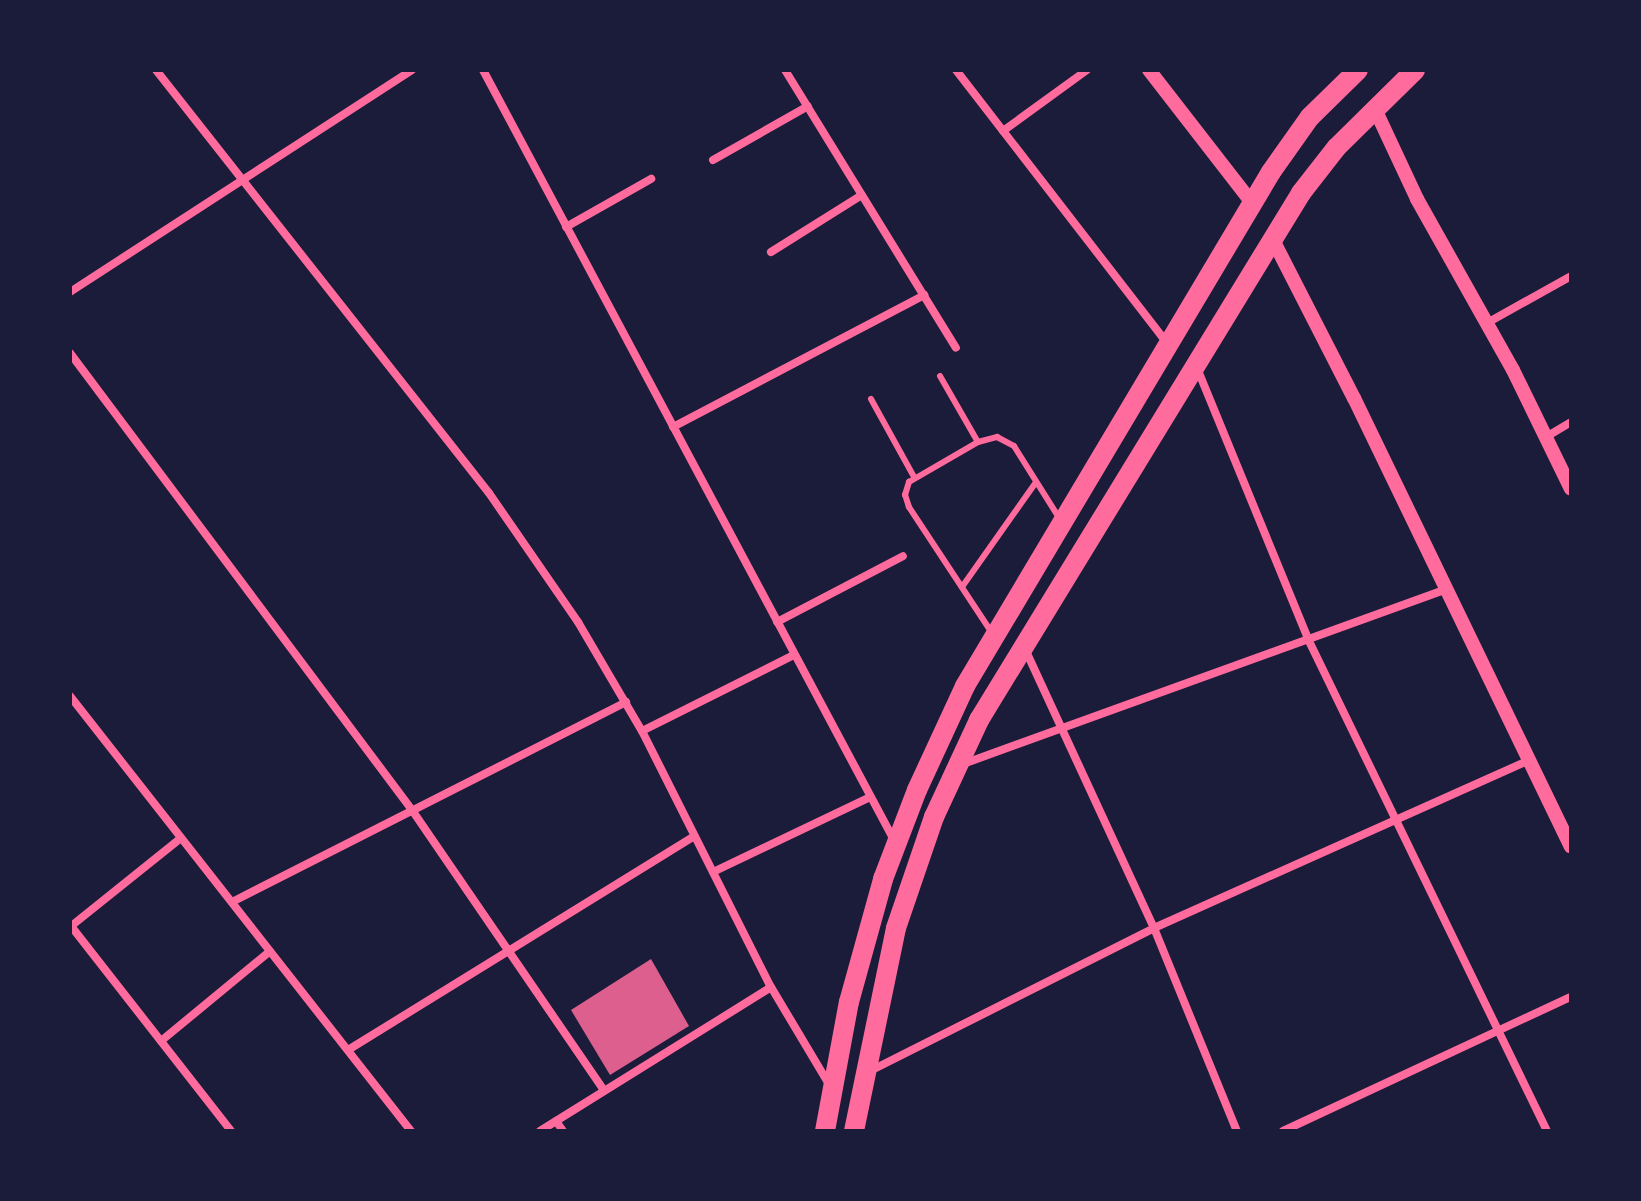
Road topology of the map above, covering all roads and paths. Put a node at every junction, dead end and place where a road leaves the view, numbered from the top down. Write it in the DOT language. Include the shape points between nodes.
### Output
graph roads {
  1 [pos="156,70"];
  2 [pos="412,70"];
  3 [pos="483,70"];
  4 [pos="785,70"];
  5 [pos="956,70"];
  6 [pos="1087,70"];
  7 [pos="1149,70"];
  8 [pos="1358,70"];
  9 [pos="1415,70"];
  10 [pos="808,106"];
  11 [pos="1374,107"];
  12 [pos="1003,131"];
  13 [pos="713,160"];
  14 [pos="651,179"];
  15 [pos="243,180"];
  16 [pos="862,195"];
  17 [pos="1252,203"];
  18 [pos="566,227"];
  19 [pos="1272,238"];
  20 [pos="771,252"];
  21 [pos="1571,276"];
  22 [pos="70,292"];
  23 [pos="924,295"];
  24 [pos="1487,323"];
  25 [pos="1169,345"];
  26 [pos="956,348"];
  27 [pos="70,353"];
  28 [pos="1195,363"];
  29 [pos="940,376"];
  30 [pos="871,399"];
  31 [pos="1571,422"];
  32 [pos="673,427"];
  33 [pos="1546,437"];
  34 [pos="978,442"];
  35 [pos="914,477"];
  36 [pos="1036,482"];
  37 [pos="1571,489"];
  38 [pos="1063,524"];
  39 [pos="903,556"];
  40 [pos="962,587"];
  41 [pos="1447,589"];
  42 [pos="777,622"];
  43 [pos="993,635"];
  44 [pos="1308,639"];
  45 [pos="1023,645"];
  46 [pos="794,655"];
  47 [pos="70,696"];
  48 [pos="626,702"];
  49 [pos="1062,729"];
  50 [pos="642,731"];
  51 [pos="1529,760"];
  52 [pos="955,767"];
  53 [pos="870,797"];
  54 [pos="412,810"];
  55 [pos="1395,820"];
  56 [pos="694,836"];
  57 [pos="181,838"];
  58 [pos="896,845"];
  59 [pos="1571,846"];
  60 [pos="713,872"];
  61 [pos="232,902"];
  62 [pos="71,926"];
  63 [pos="1154,928"];
  64 [pos="511,950"];
  65 [pos="270,951"];
  66 [pos="771,987"];
  67 [pos="1571,997"];
  68 [pos="1498,1031"];
  69 [pos="161,1041"];
  70 [pos="348,1050"];
  71 [pos="866,1073"];
  72 [pos="832,1089"];
  73 [pos="604,1090"];
  74 [pos="556,1121"];
  75 [pos="231,1131"];
  76 [pos="411,1131"];
  77 [pos="540,1131"];
  78 [pos="563,1131"];
  79 [pos="825,1131"];
  80 [pos="854,1131"];
  81 [pos="1237,1131"];
  82 [pos="1283,1131"];
  83 [pos="1547,1131"];
  1 -- 15 [label="street"];
  2 -- 15 [label="street"];
  3 -- 18 [label="street"];
  4 -- 10 [label="street"];
  5 -- 12 [label="street"];
  6 -- 12 [label="street"];
  7 -- 17 [label="street"];
  8 -- 17 [label="main road" via="1310,117"];
  9 -- 11 [label="main road"];
  10 -- 13 [label="street"];
  10 -- 16 [label="street"];
  11 -- 19 [label="main road" via="1336,148"];
  11 -- 24 [label="street" via="1417,199"];
  12 -- 25 [label="street"];
  14 -- 18 [label="street"];
  15 -- 22 [label="street"];
  15 -- 48 [label="street" via="489,493"];
  16 -- 20 [label="street"];
  16 -- 23 [label="street"];
  17 -- 25 [label="main road"];
  18 -- 32 [label="street"];
  19 -- 28 [label="main road"];
  19 -- 41 [label="street"];
  21 -- 24 [label="street"];
  23 -- 26 [label="street"];
  23 -- 32 [label="street"];
  24 -- 33 [label="street"];
  25 -- 38 [label="main road"];
  27 -- 54 [label="street"];
  28 -- 44 [label="street"];
  28 -- 45 [label="main road"];
  29 -- 34 [label="lane"];
  30 -- 35 [label="lane"];
  31 -- 33 [label="street"];
  32 -- 42 [label="street"];
  33 -- 37 [label="street"];
  34 -- 35 [label="lane"];
  34 -- 36 [label="lane" via="1006,440"];
  35 -- 40 [label="lane" via="906,488 906,501"];
  36 -- 38 [label="lane"];
  36 -- 40 [label="lane"];
  38 -- 43 [label="main road"];
  39 -- 42 [label="street"];
  40 -- 43 [label="lane"];
  41 -- 44 [label="street"];
  41 -- 51 [label="street"];
  42 -- 46 [label="street"];
  43 -- 58 [label="main road" via="940,738"];
  44 -- 49 [label="street"];
  44 -- 55 [label="street"];
  45 -- 49 [label="street"];
  45 -- 52 [label="main road"];
  46 -- 50 [label="street"];
  46 -- 53 [label="street"];
  47 -- 57 [label="street"];
  48 -- 50 [label="street"];
  48 -- 54 [label="street"];
  49 -- 52 [label="street"];
  49 -- 63 [label="street"];
  50 -- 56 [label="street"];
  51 -- 55 [label="street"];
  51 -- 59 [label="street"];
  52 -- 71 [label="main road" via="896,928"];
  53 -- 58 [label="street"];
  53 -- 60 [label="street"];
  54 -- 61 [label="street"];
  54 -- 64 [label="street"];
  55 -- 63 [label="street"];
  55 -- 68 [label="street"];
  56 -- 60 [label="street"];
  56 -- 64 [label="street"];
  57 -- 61 [label="street"];
  57 -- 62 [label="street"];
  58 -- 72 [label="main road" via="864,940"];
  60 -- 66 [label="street"];
  61 -- 65 [label="street"];
  62 -- 69 [label="street"];
  63 -- 71 [label="street"];
  63 -- 81 [label="street"];
  64 -- 70 [label="street"];
  64 -- 73 [label="street"];
  65 -- 69 [label="street"];
  65 -- 70 [label="street"];
  66 -- 72 [label="street"];
  66 -- 73 [label="street"];
  67 -- 68 [label="street"];
  68 -- 82 [label="street"];
  68 -- 83 [label="street"];
  69 -- 75 [label="street"];
  70 -- 76 [label="street"];
  71 -- 80 [label="main road"];
  72 -- 79 [label="main road"];
  73 -- 74 [label="street"];
  74 -- 77 [label="street"];
  74 -- 78 [label="street"];
}
